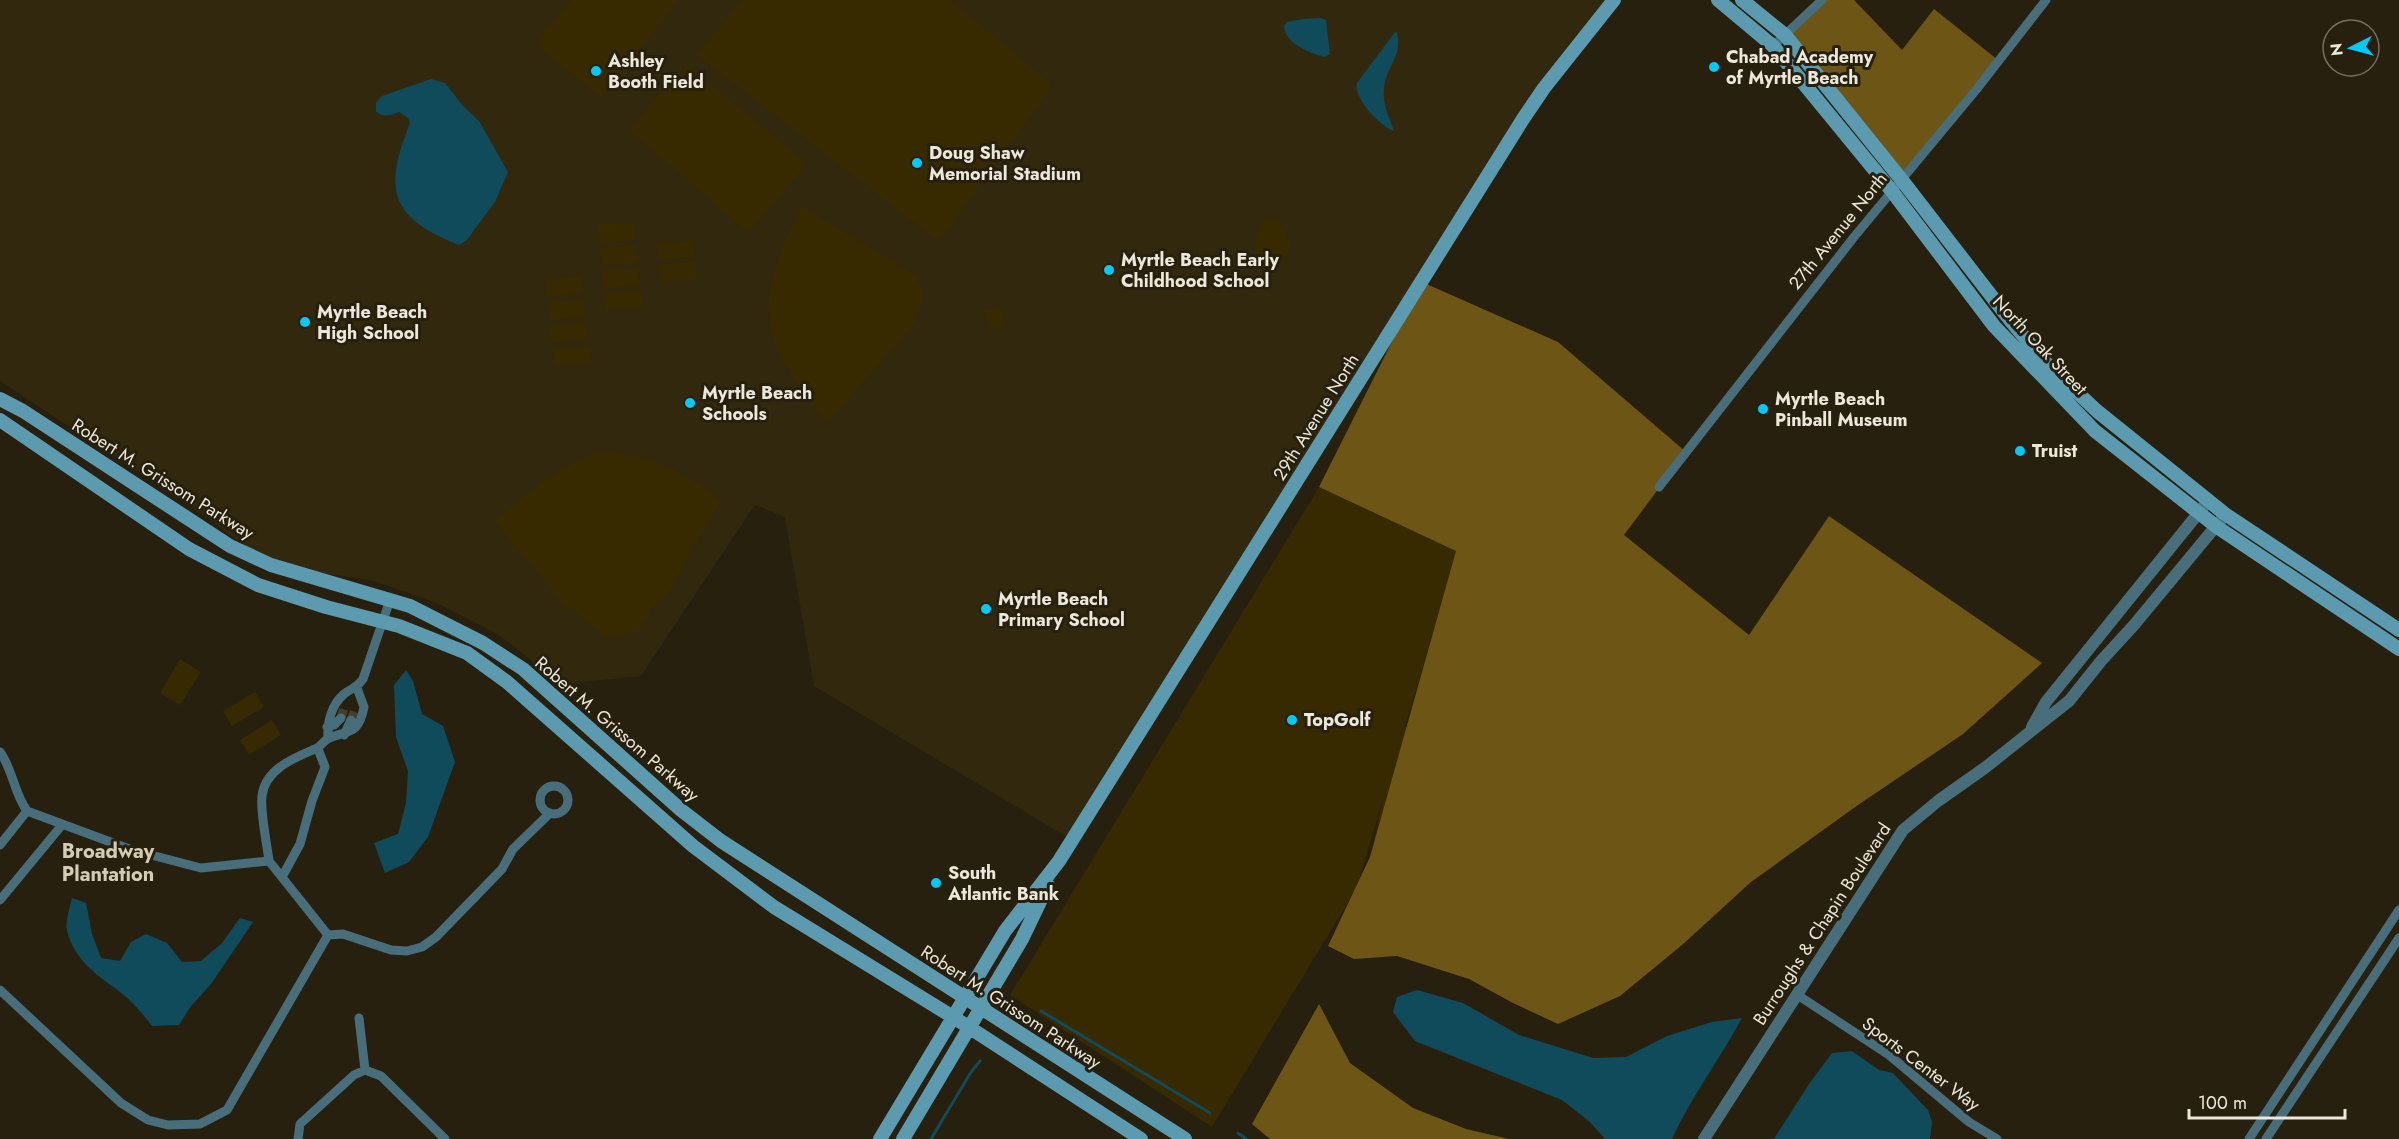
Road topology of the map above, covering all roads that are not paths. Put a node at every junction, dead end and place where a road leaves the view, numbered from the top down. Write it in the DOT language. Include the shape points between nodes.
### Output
graph roads {
  1 [pos="1614,0"];
  2 [pos="1718,0"];
  3 [pos="1742,0"];
  4 [pos="1822,0"];
  5 [pos="2046,0"];
  6 [pos="1785,35"];
  7 [pos="1773,46"];
  8 [pos="1901,179"];
  9 [pos="1891,190"];
  10 [pos="0,399"];
  11 [pos="0,420"];
  12 [pos="1659,487"];
  13 [pos="2209,500"];
  14 [pos="2200,513"];
  15 [pos="2225,514"];
  16 [pos="2217,527"];
  17 [pos="390,600"];
  18 [pos="382,622"];
  19 [pos="2399,630"];
  20 [pos="2399,649"];
  21 [pos="357,688"];
  22 [pos="345,694"];
  23 [pos="359,699"];
  24 [pos="355,710"];
  25 [pos="351,720"];
  26 [pos="327,727"];
  27 [pos="2028,733"];
  28 [pos="344,735"];
  29 [pos="328,738"];
  30 [pos="318,749"];
  31 [pos="0,752"];
  32 [pos="27,811"];
  33 [pos="550,813"];
  34 [pos="62,825"];
  35 [pos="0,845"];
  36 [pos="269,861"];
  37 [pos="1059,861"];
  38 [pos="282,877"];
  39 [pos="0,900"];
  40 [pos="2399,910"];
  41 [pos="328,934"];
  42 [pos="2399,938"];
  43 [pos="0,990"];
  44 [pos="1796,994"];
  45 [pos="965,999"];
  46 [pos="980,1010"];
  47 [pos="953,1017"];
  48 [pos="359,1018"];
  49 [pos="969,1029"];
  50 [pos="365,1070"];
  51 [pos="298,1139"];
  52 [pos="445,1139"];
  53 [pos="880,1139"];
  54 [pos="903,1139"];
  55 [pos="1141,1139"];
  56 [pos="1185,1139"];
  57 [pos="1704,1139"];
  58 [pos="1997,1139"];
  59 [pos="2249,1139"];
  60 [pos="2266,1139"];
  1 -- 37 [label="main road, 29th Avenue North" via="1523,119"];
  2 -- 7 [label="main road, North Oak Street"];
  3 -- 6 [label="main road, North Oak Street"];
  4 -- 6 [label="street"];
  5 -- 8 [label="street, 27th Avenue North"];
  6 -- 7 [label="street"];
  6 -- 8 [label="main road, North Oak Street"];
  7 -- 9 [label="main road, North Oak Street"];
  8 -- 9 [label="street, 27th Avenue North"];
  8 -- 13 [label="main road, North Oak Street" via="2047,364 2097,411"];
  9 -- 12 [label="street, 27th Avenue North"];
  9 -- 14 [label="main road, North Oak Street" via="1994,326 2096,431"];
  10 -- 17 [label="main road, Robert M. Grissom Parkway" via="230,546 271,565"];
  11 -- 18 [label="main road, Robert M. Grissom Parkway" via="189,549 258,585"];
  13 -- 14 [label="street, Burroughs & Chapin Boulevard"];
  13 -- 15 [label="main road, North Oak Street"];
  14 -- 16 [label="main road, North Oak Street"];
  14 -- 27 [label="street, Burroughs & Chapin Boulevard" via="2046,702"];
  15 -- 16 [label="street, Burroughs & Chapin Boulevard"];
  15 -- 19 [label="main road, North Oak Street"];
  16 -- 20 [label="main road, North Oak Street"];
  16 -- 27 [label="street, Burroughs & Chapin Boulevard" via="2069,701"];
  17 -- 18 [label="street"];
  17 -- 45 [label="main road, Robert M. Grissom Parkway" via="483,643 523,669 721,841"];
  18 -- 21 [label="street"];
  18 -- 47 [label="main road, Robert M. Grissom Parkway" via="467,653 507,682 702,853 774,907"];
  21 -- 22 [label="street"];
  21 -- 23 [label="street"];
  22 -- 26 [label="street" via="335,706"];
  22 -- 26 [label="street" via="343,713 334,725"];
  23 -- 24 [label="street"];
  23 -- 28 [label="street" via="363,712 355,729"];
  25 -- 28 [label="street"];
  26 -- 29 [label="street"];
  27 -- 44 [label="street, Burroughs & Chapin Boulevard" via="1903,831"];
  28 -- 29 [label="street"];
  29 -- 30 [label="street"];
  30 -- 36 [label="street" via="299,754 266,780 261,797"];
  30 -- 38 [label="street" via="325,767 300,844"];
  31 -- 32 [label="street"];
  32 -- 34 [label="street"];
  32 -- 35 [label="street"];
  33 -- 41 [label="street" via="513,849 502,869 422,947 391,950 343,934"];
  34 -- 36 [label="street" via="132,850 201,868"];
  34 -- 39 [label="street"];
  36 -- 38 [label="street"];
  37 -- 45 [label="main road, 29th Avenue North" via="1005,931"];
  37 -- 46 [label="main road, 29th Avenue North" via="1023,939"];
  38 -- 41 [label="street"];
  40 -- 59 [label="street"];
  41 -- 43 [label="street" via="227,1110 200,1124 168,1125 148,1120 121,1104"];
  42 -- 60 [label="street"];
  44 -- 57 [label="street, Burroughs & Chapin Boulevard"];
  44 -- 58 [label="street, Sports Center Way" via="1889,1055 1969,1122"];
  45 -- 46 [label="main road, Robert M. Grissom Parkway"];
  45 -- 47 [label="main road, 29th Avenue North"];
  46 -- 49 [label="main road, 29th Avenue North"];
  46 -- 56 [label="main road, Robert M. Grissom Parkway"];
  47 -- 49 [label="main road, Robert M. Grissom Parkway"];
  47 -- 53 [label="main road, 29th Avenue North"];
  48 -- 50 [label="street"];
  49 -- 54 [label="main road, 29th Avenue North"];
  49 -- 55 [label="main road, Robert M. Grissom Parkway"];
  50 -- 51 [label="street" via="354,1075 300,1124"];
  50 -- 52 [label="street" via="381,1076"];
}
